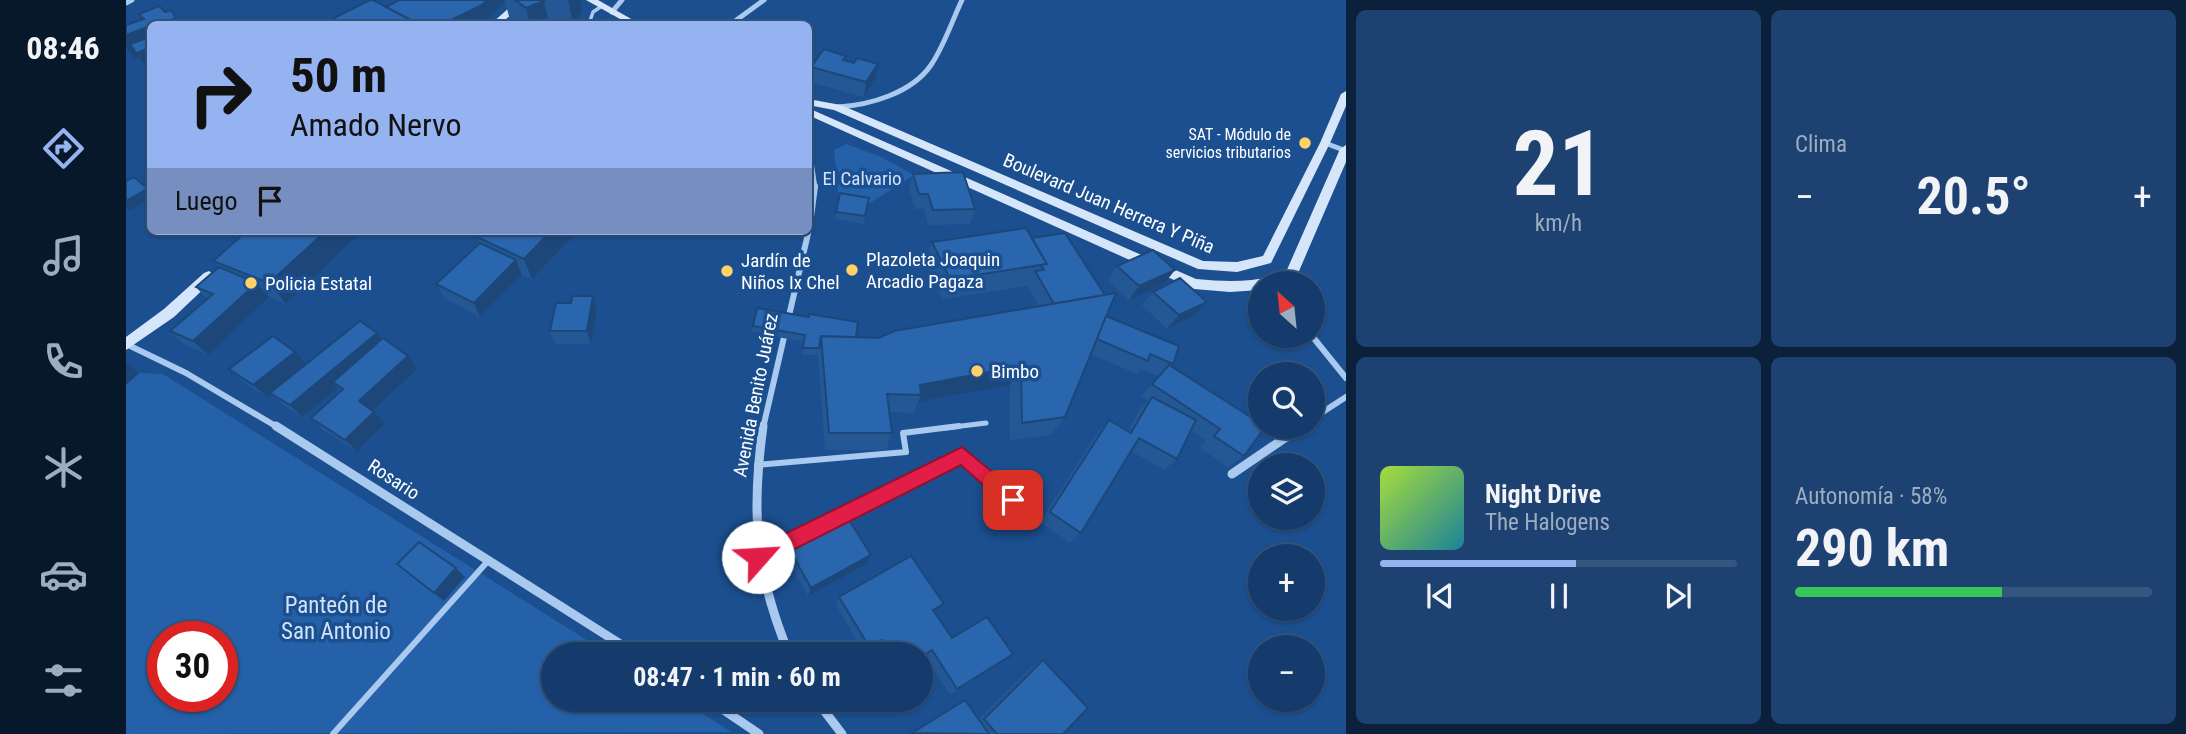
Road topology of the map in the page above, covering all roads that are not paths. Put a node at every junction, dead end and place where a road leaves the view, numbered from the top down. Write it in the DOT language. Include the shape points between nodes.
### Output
graph roads {
  1 [pos="132,0"];
  2 [pos="524,0"];
  3 [pos="591,0"];
  4 [pos="622,0"];
  5 [pos="764,0"];
  6 [pos="962,0"];
  7 [pos="126,3"];
  8 [pos="607,9"];
  9 [pos="499,21"];
  10 [pos="590,21"];
  11 [pos="629,21"];
  12 [pos="735,21"];
  13 [pos="1346,94"];
  14 [pos="812,103"];
  15 [pos="836,107"];
  16 [pos="812,113"];
  17 [pos="1325,143"];
  18 [pos="1346,150"];
  19 [pos="812,157"];
  20 [pos="812,207"];
  21 [pos="806,235"];
  22 [pos="222,264"];
  23 [pos="1293,271"];
  24 [pos="1248,286"];
  25 [pos="126,344"];
  26 [pos="1322,348"];
  27 [pos="1346,378"];
  28 [pos="1346,397"];
  29 [pos="1325,411"];
  30 [pos="986,423"];
  31 [pos="1283,439"];
  32 [pos="757,465"];
  33 [pos="1232,474"];
  34 [pos="1030,515"];
  35 [pos="758,557"];
  36 [pos="488,561"];
  37 [pos="617,642"];
  38 [pos="784,642"];
  39 [pos="724,712"];
  40 [pos="825,712"];
  41 [pos="746,729"];
  42 [pos="333,734"];
  43 [pos="759,734"];
  44 [pos="842,734"];
  1 -- 7 [label="street"];
  2 -- 9 [label="main road"];
  3 -- 8 [label="main road"];
  4 -- 8 [label="street"];
  5 -- 12 [label="street"];
  6 -- 15 [label="street" via="923,74 876,102"];
  8 -- 10 [label="lane" via="593,12"];
  8 -- 11 [label="main road"];
  13 -- 17 [label="main road, Boulevard Juan Herrera Y Piña"];
  14 -- 15 [label="main road, Boulevard Juan Herrera Y Piña"];
  15 -- 17 [label="main road, Boulevard Juan Herrera Y Piña" via="1210,267 1267,260"];
  16 -- 24 [label="main road, Boulevard Juan Herrera Y Piña" via="1194,284"];
  17 -- 18 [label="street"];
  18 -- 23 [label="main road"];
  19 -- 20 [label="street, Avenida Benito Juárez" via="817,176"];
  21 -- 32 [label="street, Avenida Benito Juárez"];
  22 -- 25 [label="main road" via="169,313"];
  25 -- 36 [label="street, Rosario" via="186,373 351,471"];
  26 -- 27 [label="street"];
  28 -- 29 [label="street"];
  30 -- 32 [label="lane" via="903,433 906,452"];
  31 -- 33 [label="street"];
  32 -- 35 [label="street, Avenida Benito Juárez"];
  34 -- 35 [label="street" via="962,455"];
  35 -- 38 [label="street, Avenida Benito Juárez"];
  36 -- 37 [label="street, Rosario"];
  36 -- 42 [label="lane"];
  39 -- 41 [label="street"];
  40 -- 44 [label="street"];
  41 -- 43 [label="street"];
}
